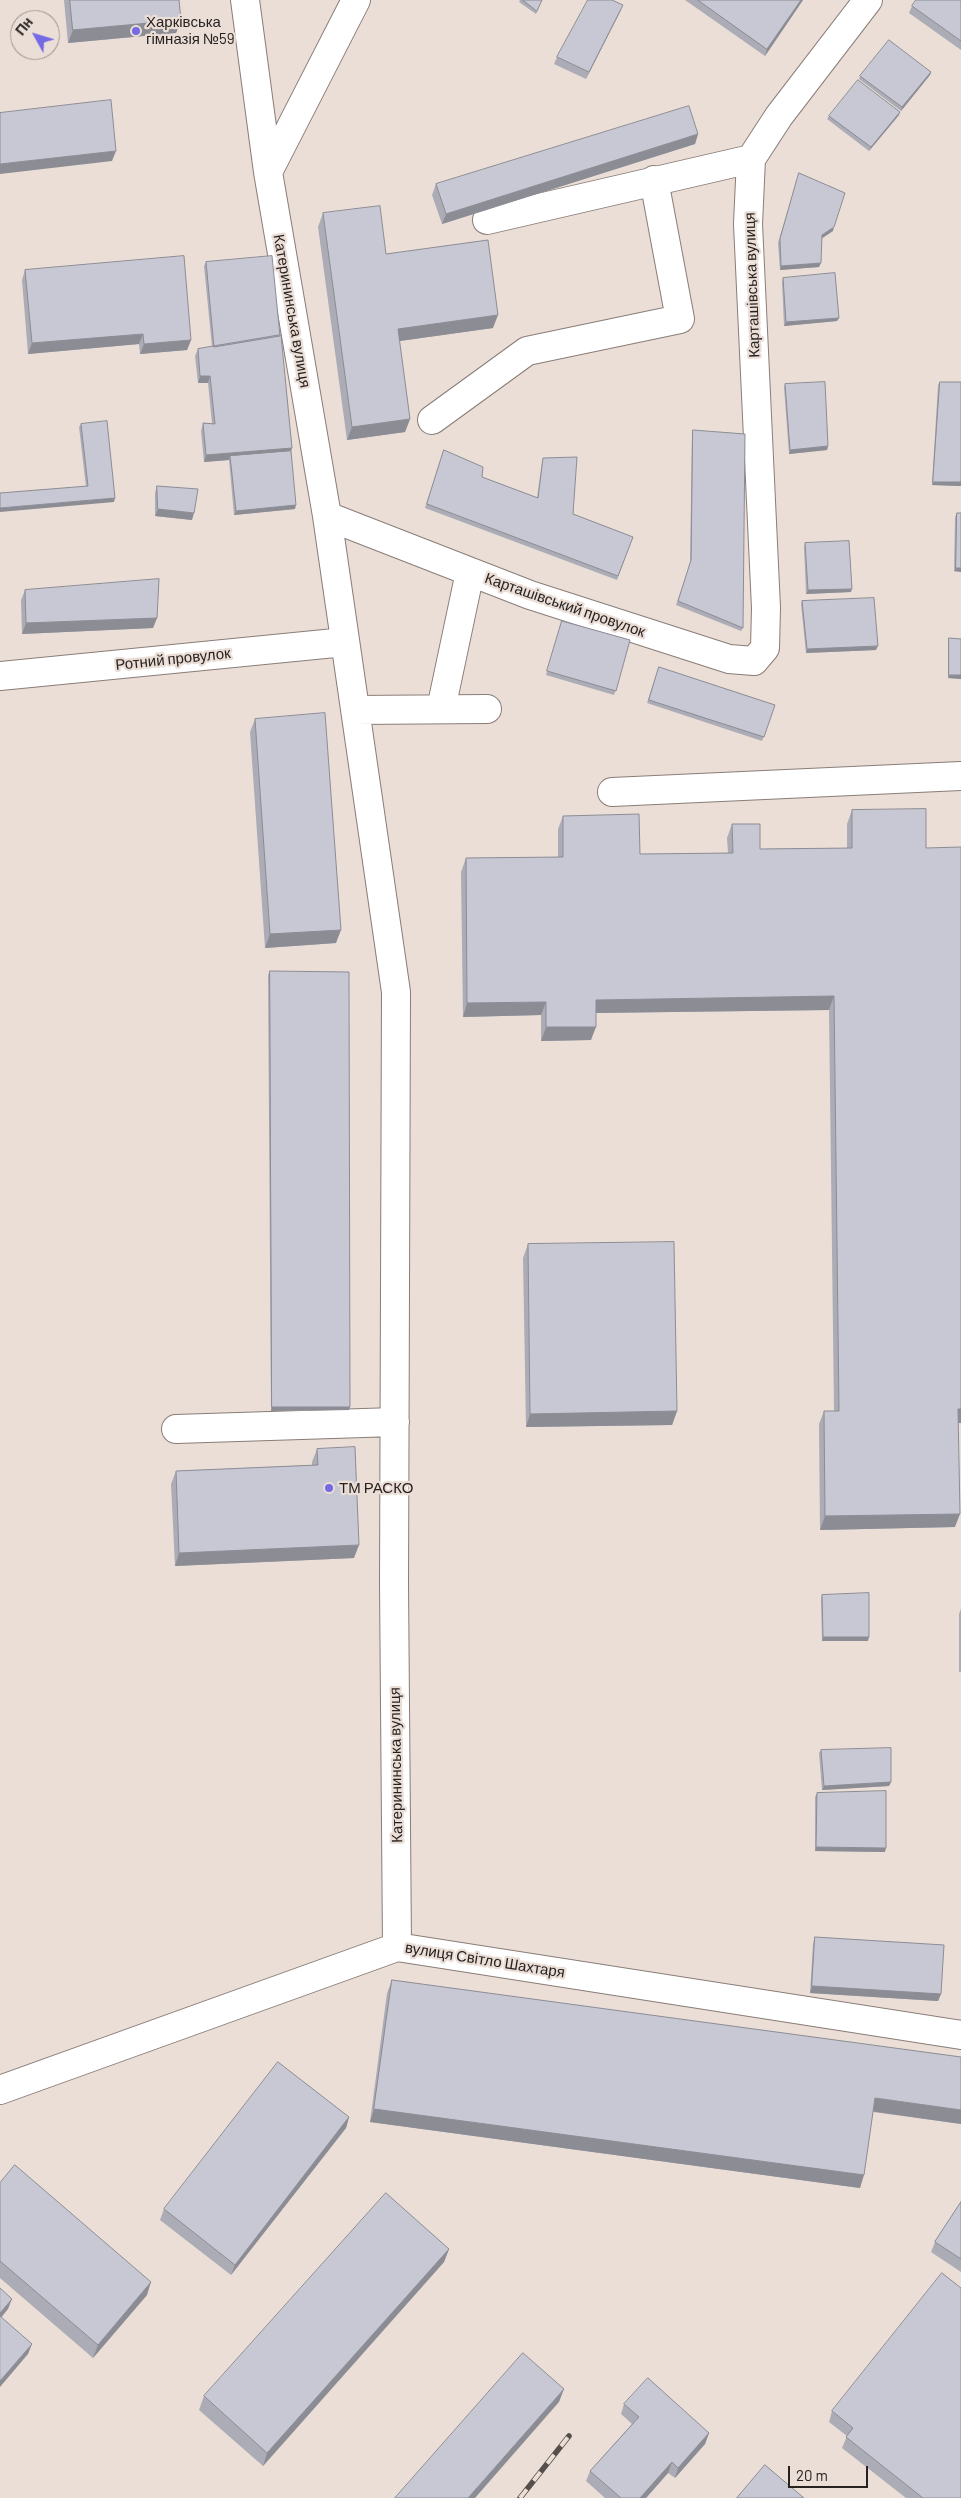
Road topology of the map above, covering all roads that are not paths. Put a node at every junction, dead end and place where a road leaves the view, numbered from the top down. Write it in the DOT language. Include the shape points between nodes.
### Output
graph roads {
  1 [pos="245,0"];
  2 [pos="356,0"];
  3 [pos="868,0"];
  4 [pos="751,159"];
  5 [pos="268,172"];
  6 [pos="654,180"];
  7 [pos="487,220"];
  8 [pos="432,420"];
  9 [pos="327,516"];
  10 [pos="470,572"];
  11 [pos="766,608"];
  12 [pos="345,642"];
  13 [pos="0,676"];
  14 [pos="441,709"];
  15 [pos="487,709"];
  16 [pos="355,710"];
  17 [pos="961,776"];
  18 [pos="612,792"];
  19 [pos="394,1422"];
  20 [pos="176,1429"];
  21 [pos="398,1947"];
  22 [pos="961,2035"];
  23 [pos="0,2090"];
  1 -- 5 [label="street, Катерининська вулиця"];
  2 -- 5 [label="street"];
  3 -- 4 [label="street" via="779,116"];
  4 -- 6 [label="street"];
  4 -- 11 [label="street, Карташівська вулиця" via="748,224"];
  5 -- 9 [label="street, Катерининська вулиця"];
  6 -- 7 [label="street"];
  6 -- 8 [label="street" via="680,319 527,351"];
  9 -- 10 [label="street, Карташівський провулок"];
  9 -- 12 [label="street, Катерининська вулиця"];
  10 -- 11 [label="street, Карташівський провулок" via="530,595 729,659 754,661 765,648"];
  10 -- 14 [label="street"];
  12 -- 13 [label="street, Ротний провулок"];
  12 -- 16 [label="street, Катерининська вулиця"];
  14 -- 15 [label="street"];
  14 -- 16 [label="street"];
  16 -- 19 [label="street, Катерининська вулиця" via="396,992"];
  17 -- 18 [label="street"];
  19 -- 20 [label="street"];
  19 -- 21 [label="street, Катерининська вулиця"];
  21 -- 22 [label="street, вулиця Світло Шахтаря"];
  21 -- 23 [label="street, вулиця Світло Шахтаря"];
}
